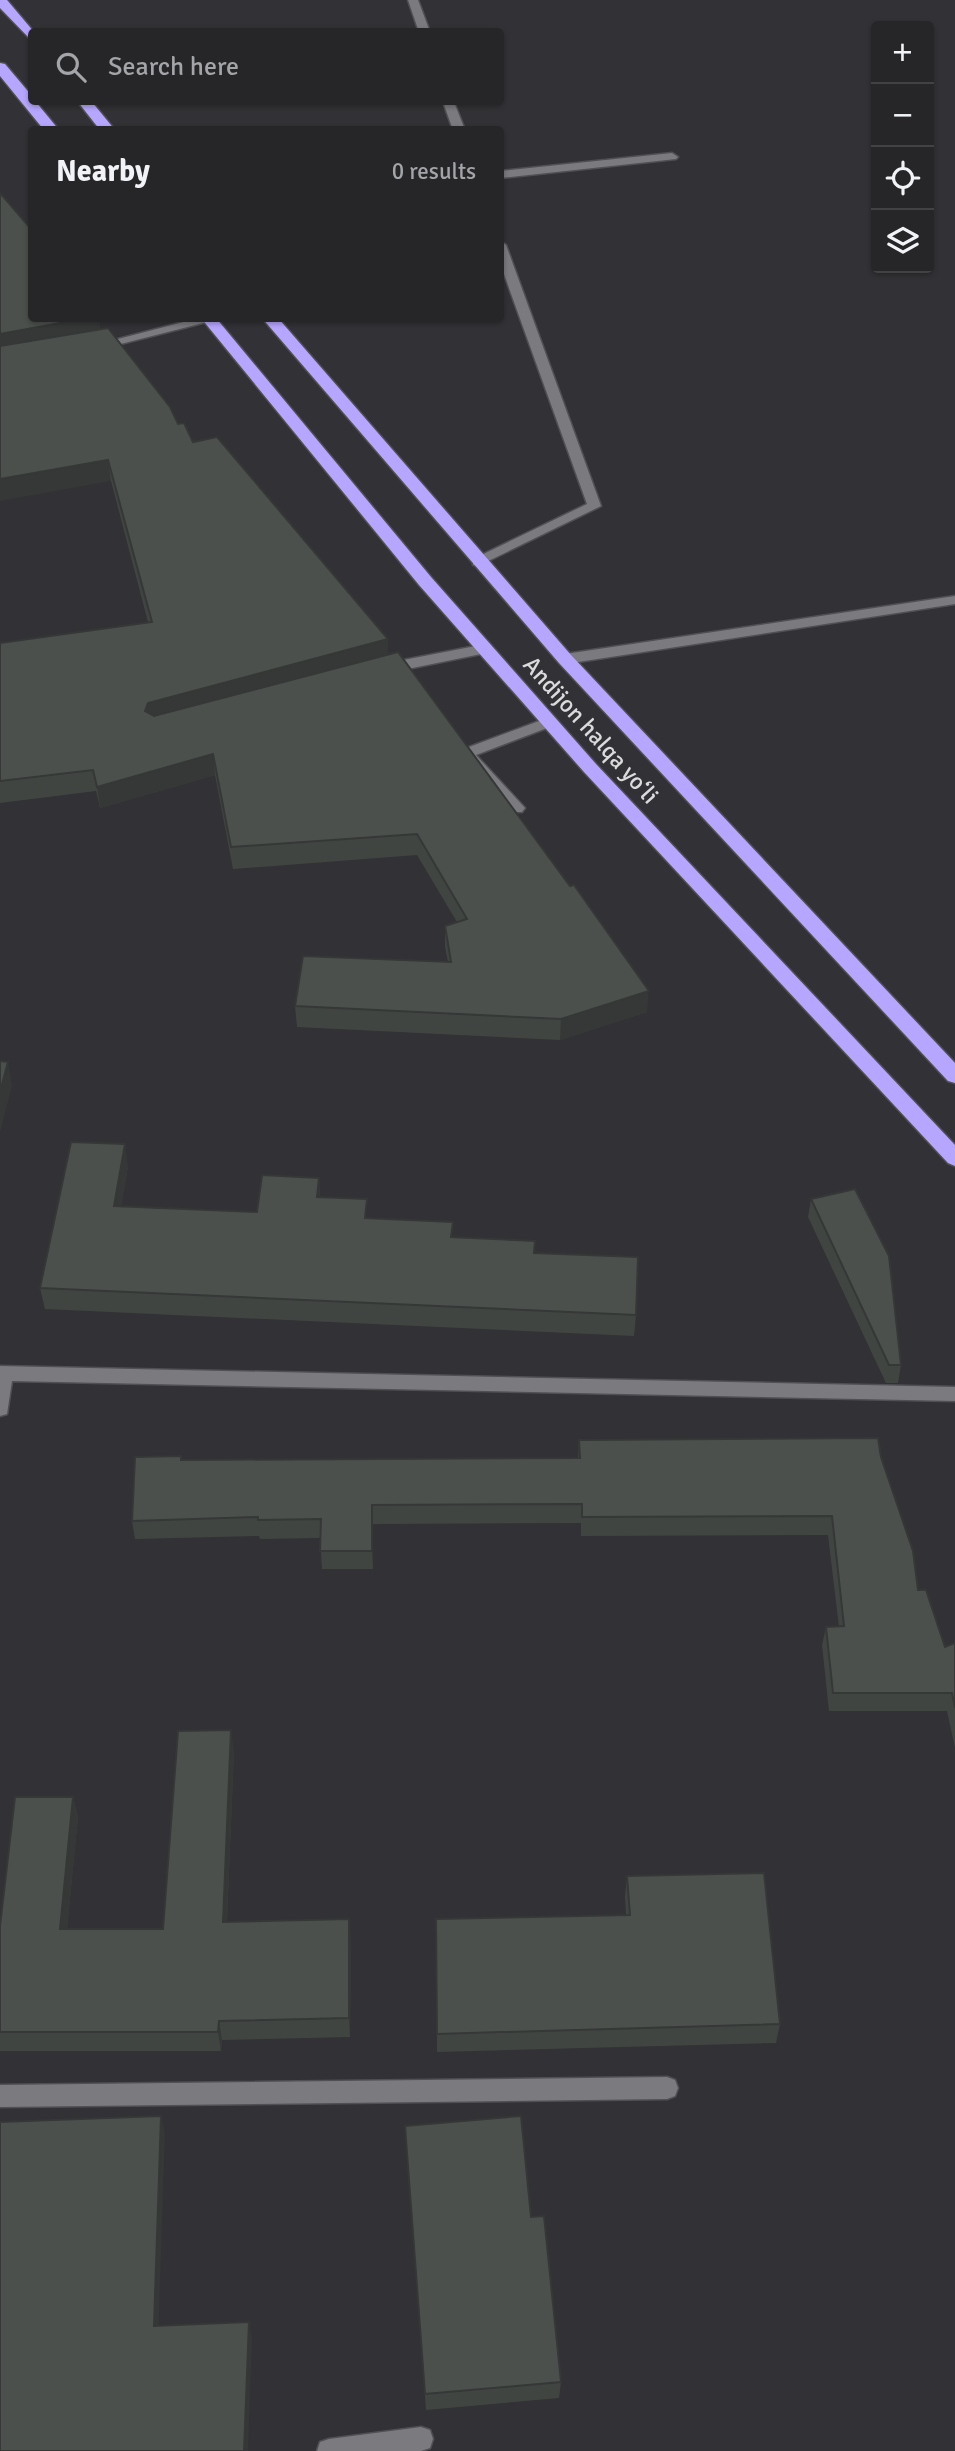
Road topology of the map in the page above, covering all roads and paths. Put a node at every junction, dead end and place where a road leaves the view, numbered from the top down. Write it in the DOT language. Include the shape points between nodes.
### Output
graph roads {
  1 [pos="1,0"];
  2 [pos="413,0"];
  3 [pos="424,28"];
  4 [pos="28,32"];
  5 [pos="0,67"];
  6 [pos="28,101"];
  7 [pos="31,105"];
  8 [pos="87,105"];
  9 [pos="450,105"];
  10 [pos="49,126"];
  11 [pos="105,126"];
  12 [pos="458,126"];
  13 [pos="672,157"];
  14 [pos="504,175"];
  15 [pos="504,256"];
  16 [pos="196,322"];
  17 [pos="211,322"];
  18 [pos="272,322"];
  19 [pos="81,348"];
  20 [pos="478,562"];
  21 [pos="955,600"];
  22 [pos="486,649"];
  23 [pos="565,659"];
  24 [pos="370,672"];
  25 [pos="550,722"];
  26 [pos="517,808"];
  27 [pos="955,1076"];
  28 [pos="955,1158"];
  29 [pos="2,1373"];
  30 [pos="955,1394"];
  31 [pos="0,1409"];
  32 [pos="667,2088"];
  33 [pos="0,2096"];
  34 [pos="421,2439"];
  35 [pos="329,2451"];
  1 -- 4 [label="highway"];
  2 -- 3 [label="street"];
  5 -- 6 [label="highway"];
  7 -- 10 [label="highway"];
  8 -- 11 [label="highway"];
  9 -- 12 [label="street"];
  13 -- 14 [label="street"];
  15 -- 20 [label="street" via="594,506"];
  16 -- 19 [label="street"];
  17 -- 22 [label="highway, Andijon halqa yo‘li"];
  18 -- 20 [label="highway, Andijon halqa yo‘li"];
  20 -- 23 [label="highway, Andijon halqa yo‘li"];
  21 -- 23 [label="street"];
  22 -- 24 [label="street"];
  22 -- 25 [label="highway, Andijon halqa yo‘li"];
  23 -- 27 [label="highway, Andijon halqa yo‘li"];
  25 -- 26 [label="street" via="466,753"];
  25 -- 28 [label="highway, Andijon halqa yo‘li"];
  29 -- 30 [label="street"];
  29 -- 31 [label="street"];
  32 -- 33 [label="street"];
  34 -- 35 [label="street"];
}
